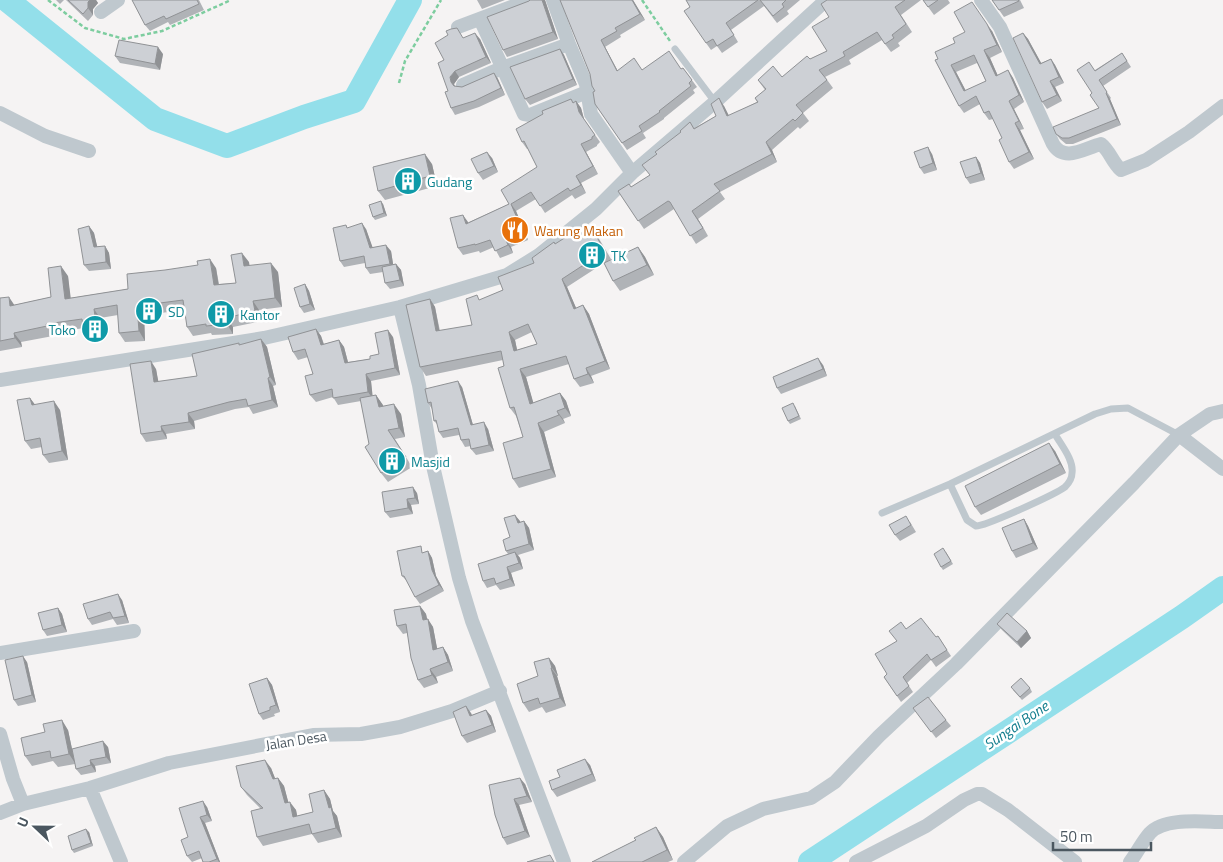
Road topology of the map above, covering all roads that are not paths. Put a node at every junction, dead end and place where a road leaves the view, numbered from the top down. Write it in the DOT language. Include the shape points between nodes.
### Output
graph roads {
  1 [pos="118,0"];
  2 [pos="530,0"];
  3 [pos="553,0"];
  4 [pos="826,0"];
  5 [pos="981,0"];
  6 [pos="101,12"];
  7 [pos="480,19"];
  8 [pos="458,27"];
  9 [pos="569,44"];
  10 [pos="675,49"];
  11 [pos="502,68"];
  12 [pos="463,85"];
  13 [pos="587,92"];
  14 [pos="715,102"];
  15 [pos="1223,106"];
  16 [pos="0,113"];
  17 [pos="89,151"];
  18 [pos="632,173"];
  19 [pos="400,307"];
  20 [pos="0,380"];
  21 [pos="1223,411"];
  22 [pos="1055,434"];
  23 [pos="1179,435"];
  24 [pos="1223,469"];
  25 [pos="950,484"];
  26 [pos="882,512"];
  27 [pos="134,631"];
  28 [pos="0,653"];
  29 [pos="500,691"];
  30 [pos="0,734"];
  31 [pos="90,788"];
  32 [pos="23,804"];
  33 [pos="0,813"];
  34 [pos="1223,822"];
  35 [pos="121,862"];
  36 [pos="564,862"];
  37 [pos="684,862"];
  38 [pos="856,862"];
  39 [pos="1075,862"];
  40 [pos="1130,862"];
  1 -- 6 [label="street"];
  2 -- 7 [label="street"];
  3 -- 9 [label="street"];
  4 -- 14 [label="street"];
  5 -- 15 [label="street" via="1000,28 1056,148 1064,153 1101,144 1116,166 1126,169 1175,141"];
  7 -- 8 [label="street"];
  7 -- 11 [label="street"];
  9 -- 11 [label="street"];
  9 -- 13 [label="street"];
  10 -- 14 [label="lane"];
  11 -- 12 [label="street"];
  11 -- 13 [label="street" via="526,115"];
  13 -- 18 [label="street" via="591,114"];
  14 -- 18 [label="street"];
  16 -- 17 [label="street" via="46,136"];
  18 -- 19 [label="street" via="596,209 539,254 507,274"];
  19 -- 20 [label="street" via="264,338"];
  19 -- 29 [label="street" via="459,578"];
  21 -- 23 [label="street" via="1210,414"];
  22 -- 23 [label="lane" via="1095,414 1128,408"];
  22 -- 25 [label="lane"];
  22 -- 25 [label="lane" via="1072,466 1069,483 1064,488 976,526 967,520"];
  23 -- 24 [label="street"];
  23 -- 37 [label="street" via="963,657 834,782 810,798 763,809 727,826"];
  25 -- 26 [label="lane"];
  27 -- 28 [label="street"];
  29 -- 31 [label="street, Jalan Desa" via="452,711 400,727 361,734 313,735 198,757"];
  29 -- 36 [label="street"];
  30 -- 32 [label="street"];
  31 -- 32 [label="street, Jalan Desa"];
  31 -- 35 [label="street"];
  32 -- 33 [label="street, Jalan Desa"];
  34 -- 40 [label="street" via="1179,822 1159,826 1150,833"];
  38 -- 39 [label="street" via="926,826 977,794 1008,810"];
}
